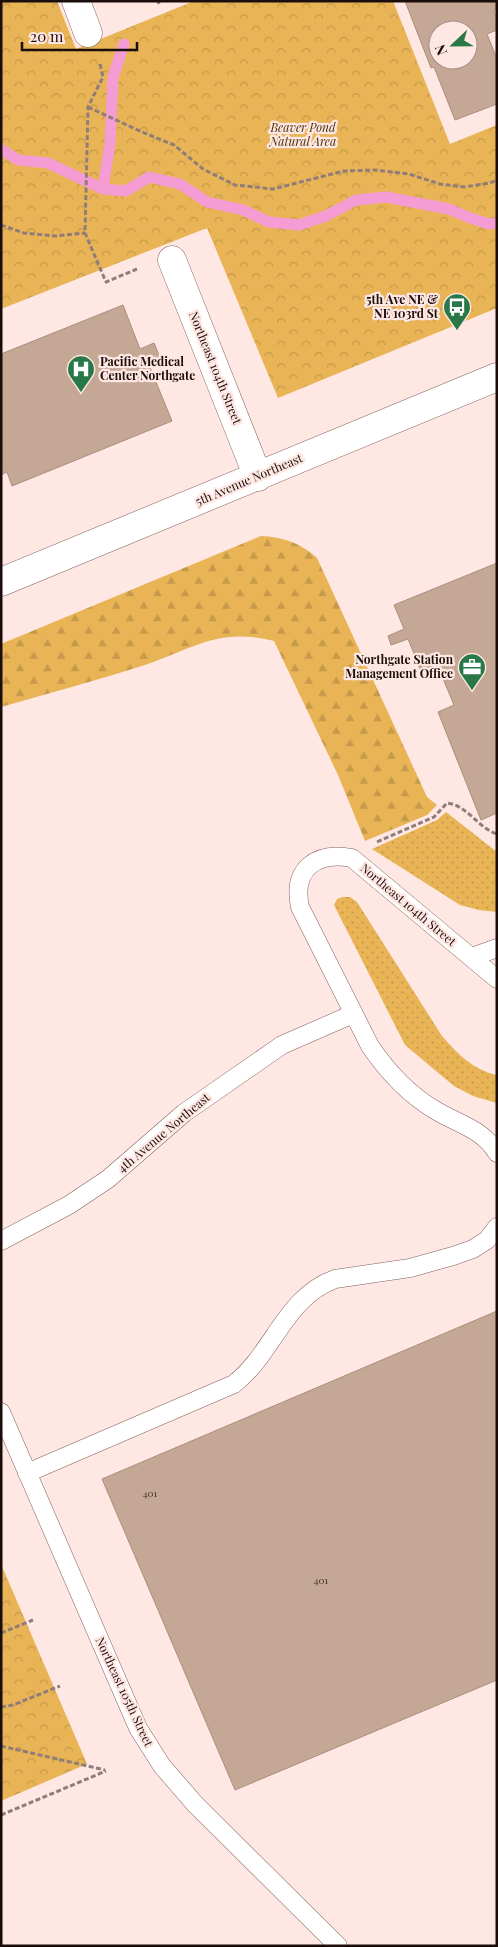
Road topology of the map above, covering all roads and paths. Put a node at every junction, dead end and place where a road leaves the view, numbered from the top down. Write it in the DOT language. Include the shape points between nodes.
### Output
graph roads {
  1 [pos="76,1"];
  2 [pos="88,33"];
  3 [pos="103,77"];
  4 [pos="88,107"];
  5 [pos="497,180"];
  6 [pos="1,225"];
  7 [pos="85,232"];
  8 [pos="172,260"];
  9 [pos="137,269"];
  10 [pos="497,377"];
  11 [pos="258,476"];
  12 [pos="1,582"];
  13 [pos="497,834"];
  14 [pos="370,846"];
  15 [pos="497,948"];
  16 [pos="472,958"];
  17 [pos="497,979"];
  18 [pos="353,1014"];
  19 [pos="497,1153"];
  20 [pos="497,1227"];
  21 [pos="1,1241"];
  22 [pos="1,1412"];
  23 [pos="27,1473"];
  24 [pos="32,1620"];
  25 [pos="1,1633"];
  26 [pos="60,1686"];
  27 [pos="1,1706"];
  28 [pos="1,1746"];
  29 [pos="1,1815"];
  30 [pos="338,1946"];
  1 -- 2 [label="main road"];
  3 -- 4 [label="path"];
  4 -- 5 [label="path" via="174,144 202,169 235,185 273,189 344,171 368,170 409,174 440,184 464,187"];
  4 -- 7 [label="path"];
  6 -- 7 [label="path" via="24,234 56,236"];
  7 -- 9 [label="path" via="106,282"];
  8 -- 11 [label="main road, Northeast 104th Street"];
  10 -- 11 [label="main road, 5th Avenue Northeast"];
  11 -- 12 [label="main road, 5th Avenue Northeast"];
  13 -- 14 [label="path" via="488,831 456,804 448,803 434,817"];
  15 -- 16 [label="lane"];
  16 -- 17 [label="lane, Northeast 104th Street"];
  16 -- 18 [label="lane, Northeast 104th Street" via="352,858 327,856 312,863 300,881 300,907"];
  18 -- 19 [label="lane" via="379,1059 403,1086 436,1111 476,1130"];
  18 -- 21 [label="lane, 4th Avenue Northeast" via="282,1045 184,1114 108,1179 69,1205"];
  20 -- 23 [label="lane" via="487,1240 453,1256 410,1268 325,1283 294,1309 249,1371 234,1384"];
  22 -- 23 [label="lane, Northeast 105th Street"];
  23 -- 30 [label="lane, Northeast 105th Street" via="125,1702 152,1753 195,1804"];
  24 -- 25 [label="path"];
  26 -- 27 [label="path" via="13,1705"];
  28 -- 29 [label="path" via="106,1770"];
}
